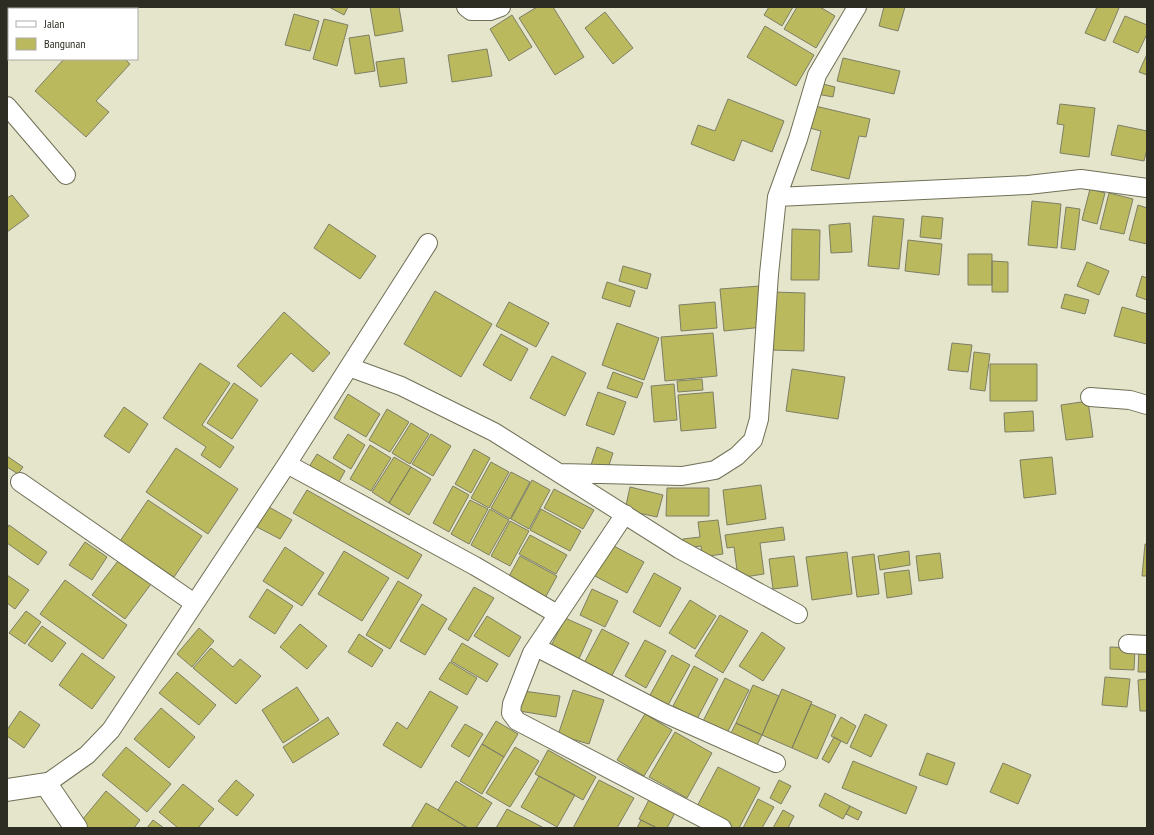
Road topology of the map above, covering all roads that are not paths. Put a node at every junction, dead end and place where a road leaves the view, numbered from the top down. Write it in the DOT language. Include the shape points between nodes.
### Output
graph roads {
  1 [pos="466,7"];
  2 [pos="501,7"];
  3 [pos="857,7"];
  4 [pos="7,106"];
  5 [pos="66,176"];
  6 [pos="1146,184"];
  7 [pos="777,197"];
  8 [pos="428,243"];
  9 [pos="350,367"];
  10 [pos="1090,397"];
  11 [pos="1147,405"];
  12 [pos="287,464"];
  13 [pos="560,473"];
  14 [pos="20,482"];
  15 [pos="625,514"];
  16 [pos="194,603"];
  17 [pos="557,614"];
  18 [pos="798,614"];
  19 [pos="1128,644"];
  20 [pos="1147,645"];
  21 [pos="536,647"];
  22 [pos="776,763"];
  23 [pos="46,784"];
  24 [pos="7,790"];
  25 [pos="76,828"];
  26 [pos="722,828"];
  1 -- 2 [label="street" via="471,11 490,11"];
  3 -- 7 [label="street" via="816,75 798,138"];
  4 -- 5 [label="street"];
  6 -- 7 [label="street" via="1081,179 1028,186"];
  7 -- 13 [label="street" via="759,418 752,440 737,456 714,470 682,476"];
  8 -- 9 [label="street"];
  9 -- 12 [label="street"];
  9 -- 13 [label="street" via="401,386 494,432"];
  10 -- 11 [label="street" via="1130,400"];
  12 -- 16 [label="street"];
  12 -- 17 [label="street" via="476,566"];
  13 -- 15 [label="street"];
  14 -- 16 [label="street"];
  15 -- 17 [label="street"];
  15 -- 18 [label="street" via="679,549"];
  16 -- 23 [label="street" via="110,730 87,755"];
  17 -- 21 [label="street"];
  19 -- 20 [label="street"];
  21 -- 22 [label="street" via="664,713"];
  21 -- 26 [label="street" via="512,704 511,713 517,721"];
  23 -- 24 [label="street"];
  23 -- 25 [label="street"];
}
